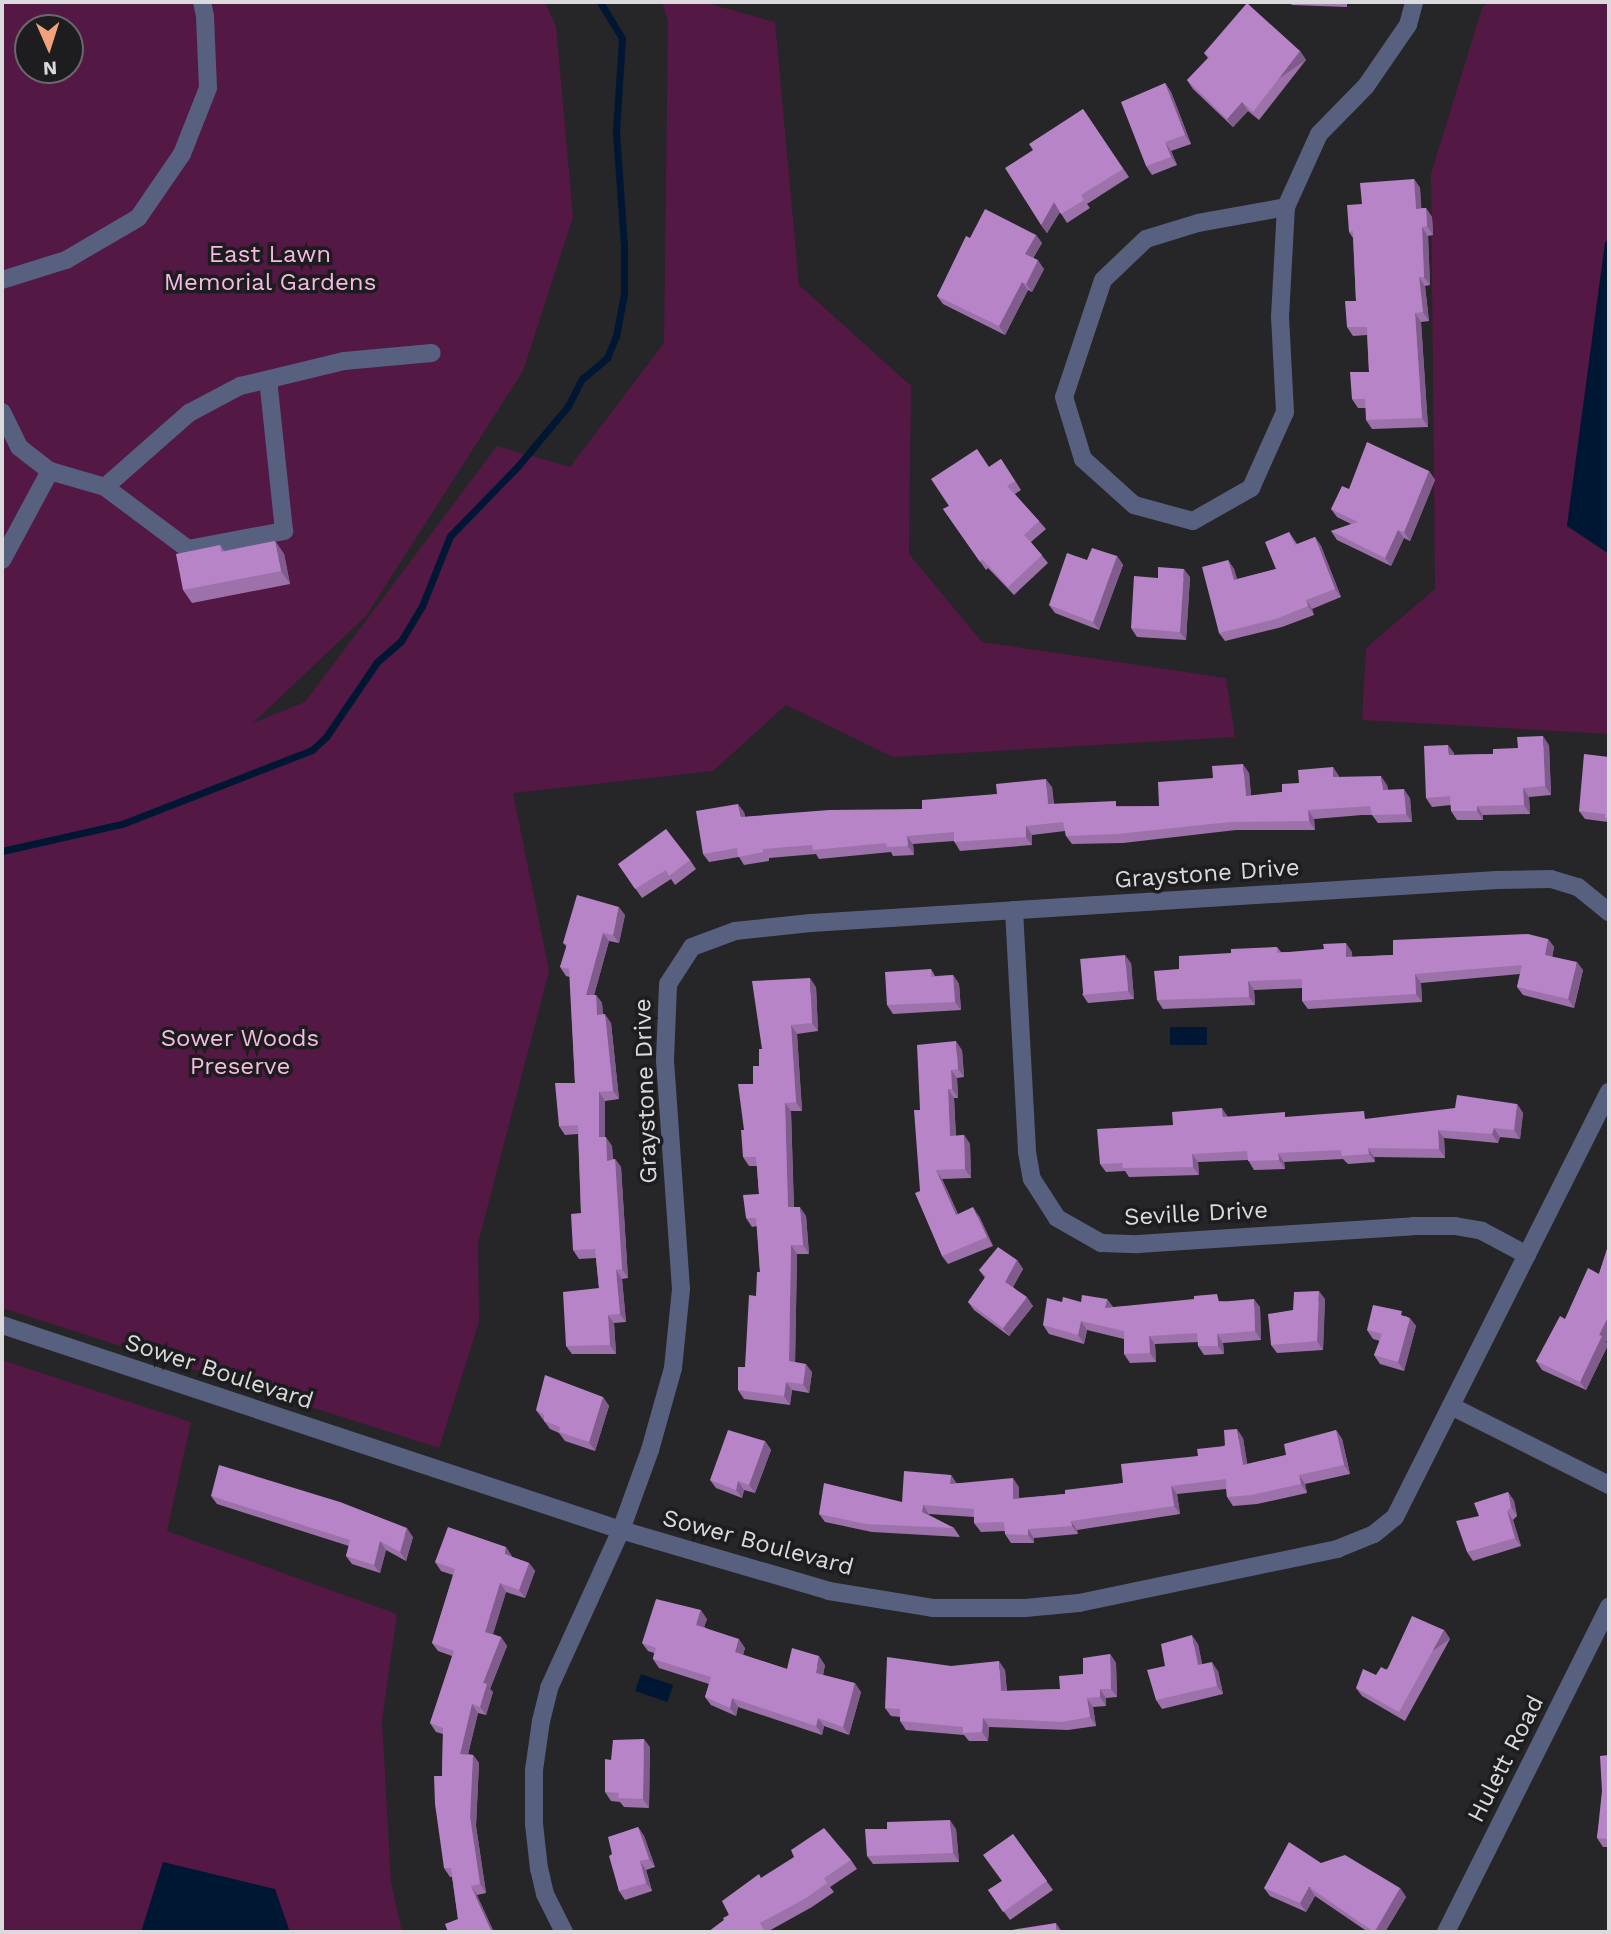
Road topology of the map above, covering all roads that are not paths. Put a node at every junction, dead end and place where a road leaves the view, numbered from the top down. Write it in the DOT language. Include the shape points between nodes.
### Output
graph roads {
  1 [pos="202,2"];
  2 [pos="1415,2"];
  3 [pos="1286,207"];
  4 [pos="2,280"];
  5 [pos="432,353"];
  6 [pos="268,380"];
  7 [pos="2,412"];
  8 [pos="50,471"];
  9 [pos="105,486"];
  10 [pos="2,560"];
  11 [pos="1014,911"];
  12 [pos="1609,912"];
  13 [pos="1609,1092"];
  14 [pos="1527,1255"];
  15 [pos="2,1325"];
  16 [pos="1451,1406"];
  17 [pos="1609,1485"];
  18 [pos="621,1530"];
  19 [pos="1609,1607"];
  20 [pos="564,1932"];
  21 [pos="1446,1932"];
  1 -- 4 [label="street" via="208,88 182,154 138,218 66,260"];
  2 -- 3 [label="street" via="1408,25 1366,86 1319,134"];
  3 -- 3 [label="street" via="1280,317 1285,412 1251,488 1193,521 1134,505 1083,459 1065,397 1103,280 1146,239 1198,223"];
  5 -- 6 [label="street" via="344,361"];
  6 -- 9 [label="street" via="240,386 189,413"];
  6 -- 9 [label="street" via="284,531 188,549"];
  7 -- 8 [label="street" via="19,447"];
  8 -- 9 [label="street"];
  8 -- 10 [label="street"];
  11 -- 12 [label="street, Graystone Drive" via="1551,880 1578,887"];
  11 -- 14 [label="street, Seville Drive" via="1027,1152 1032,1179 1057,1218 1101,1243 1138,1244 1455,1226 1482,1231"];
  11 -- 18 [label="street, Graystone Drive" via="735,931 692,947 668,984 665,1060 681,1289 673,1368"];
  13 -- 14 [label="street"];
  14 -- 16 [label="street"];
  15 -- 18 [label="street, Sower Boulevard"];
  16 -- 17 [label="street"];
  16 -- 18 [label="street, Sower Boulevard" via="1395,1517 1374,1534 1337,1549 1079,1604 933,1608 829,1591"];
  18 -- 20 [label="street, Graystone Drive" via="549,1688 534,1769 539,1869 545,1894"];
  19 -- 21 [label="street, Hulett Road"];
}
